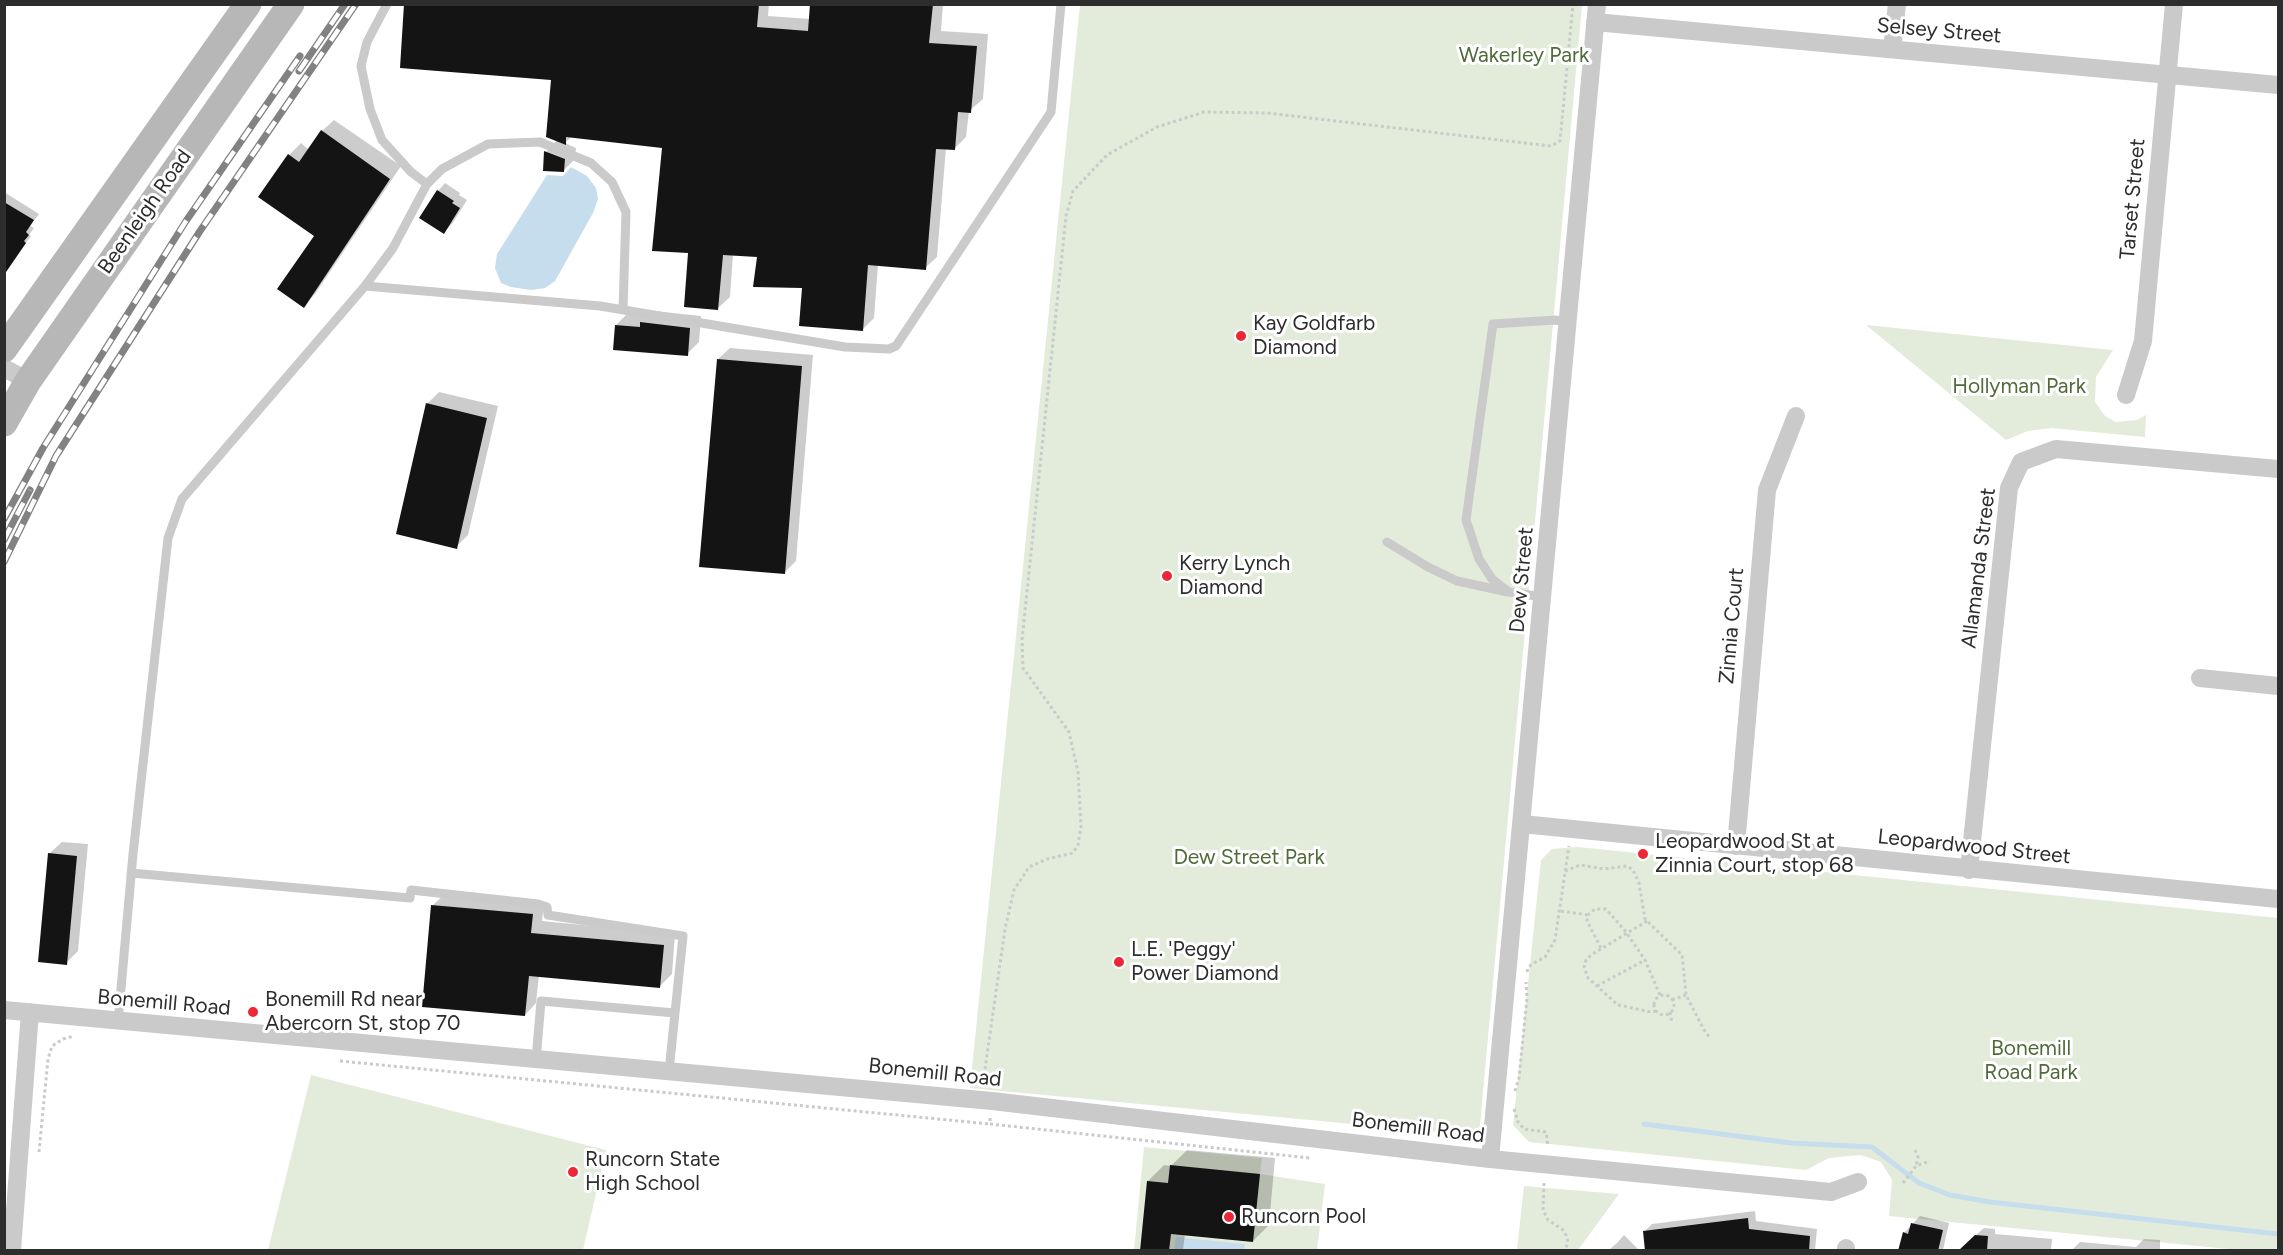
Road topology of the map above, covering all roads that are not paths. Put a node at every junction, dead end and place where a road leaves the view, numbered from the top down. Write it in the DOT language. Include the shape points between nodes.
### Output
graph roads {
  1 [pos="248,4"];
  2 [pos="291,4"];
  3 [pos="387,4"];
  4 [pos="1061,4"];
  5 [pos="1896,4"];
  6 [pos="2174,4"];
  7 [pos="1596,13"];
  8 [pos="1892,49"];
  9 [pos="2167,74"];
  10 [pos="2278,85"];
  11 [pos="427,184"];
  12 [pos="365,286"];
  13 [pos="623,310"];
  14 [pos="1568,322"];
  15 [pos="4,349"];
  16 [pos="4,368"];
  17 [pos="28,381"];
  18 [pos="2126,395"];
  19 [pos="1796,416"];
  20 [pos="4,423"];
  21 [pos="2278,469"];
  22 [pos="1387,542"];
  23 [pos="1509,592"];
  24 [pos="1543,597"];
  25 [pos="2200,678"];
  26 [pos="2278,686"];
  27 [pos="1522,824"];
  28 [pos="1736,846"];
  29 [pos="1969,870"];
  30 [pos="131,873"];
  31 [pos="2278,899"];
  32 [pos="4,1010"];
  33 [pos="30,1012"];
  34 [pos="675,1013"];
  35 [pos="118,1022"];
  36 [pos="536,1060"];
  37 [pos="669,1071"];
  38 [pos="1490,1159"];
  39 [pos="1858,1182"];
  40 [pos="10,1241"];
  1 -- 15 [label="main road, Beenleigh Road"];
  2 -- 17 [label="main road, Beenleigh Road"];
  3 -- 11 [label="lane" via="367,42 361,66 370,109 382,140"];
  4 -- 13 [label="lane" via="1051,112 896,346 889,350 845,347"];
  5 -- 8 [label="street"];
  6 -- 9 [label="street, Tarset Street"];
  7 -- 8 [label="street, Selsey Street"];
  7 -- 14 [label="street, Dew Street"];
  8 -- 9 [label="street, Selsey Street"];
  9 -- 10 [label="street, Selsey Street"];
  9 -- 18 [label="street, Tarset Street" via="2143,340"];
  11 -- 12 [label="lane" via="393,248"];
  11 -- 13 [label="lane" via="442,169 488,144 540,142 591,163 612,182 626,212"];
  12 -- 13 [label="lane"];
  12 -- 30 [label="lane" via="182,499 168,538"];
  14 -- 23 [label="lane" via="1493,324 1466,520 1479,559 1492,579"];
  14 -- 24 [label="street, Dew Street"];
  16 -- 17 [label="street"];
  17 -- 20 [label="main road, Beenleigh Road"];
  19 -- 28 [label="street, Zinnia Court" via="1767,490"];
  21 -- 29 [label="street, Allamanda Street" via="2056,448 2021,462 2009,488"];
  22 -- 23 [label="lane" via="1457,581"];
  23 -- 24 [label="lane"];
  24 -- 27 [label="street, Dew Street"];
  25 -- 26 [label="street"];
  27 -- 28 [label="street, Leopardwood Street"];
  27 -- 38 [label="street, Dew Street"];
  28 -- 29 [label="street, Leopardwood Street"];
  29 -- 31 [label="street, Leopardwood Street"];
  30 -- 34 [label="lane" via="410,898 411,890 526,903 547,907 548,915 683,936"];
  30 -- 35 [label="lane"];
  32 -- 33 [label="street, Bonemill Road"];
  33 -- 35 [label="street, Bonemill Road"];
  33 -- 40 [label="street"];
  34 -- 36 [label="lane" via="541,1001"];
  34 -- 37 [label="lane"];
  35 -- 36 [label="street, Bonemill Road"];
  36 -- 37 [label="street, Bonemill Road"];
  37 -- 38 [label="street, Bonemill Road" via="992,1101"];
  38 -- 39 [label="street, Bonemill Road" via="1831,1192"];
}
